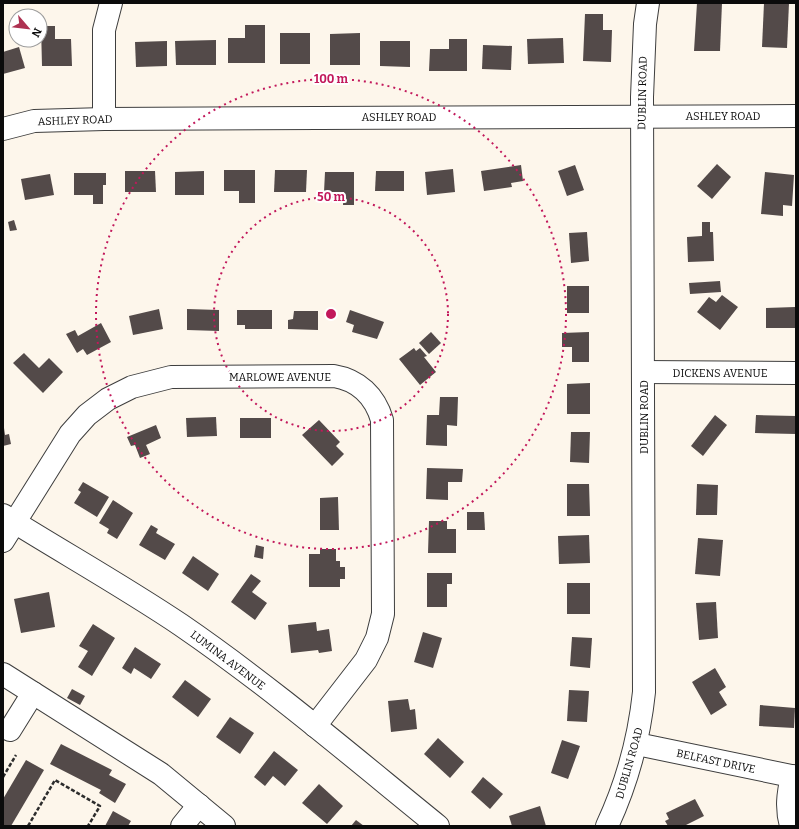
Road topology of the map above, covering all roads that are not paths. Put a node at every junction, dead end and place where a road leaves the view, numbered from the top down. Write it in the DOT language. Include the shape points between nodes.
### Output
graph roads {
  1 [pos="111,3"];
  2 [pos="648,3"];
  3 [pos="796,116"];
  4 [pos="642,117"];
  5 [pos="104,118"];
  6 [pos="3,129"];
  7 [pos="643,372"];
  8 [pos="796,373"];
  9 [pos="9,519"];
  10 [pos="3,541"];
  11 [pos="3,674"];
  12 [pos="33,693"];
  13 [pos="315,726"];
  14 [pos="10,730"];
  15 [pos="637,744"];
  16 [pos="794,777"];
  17 [pos="199,806"];
  18 [pos="182,826"];
  19 [pos="224,826"];
  20 [pos="438,826"];
  21 [pos="607,826"];
  22 [pos="790,826"];
  1 -- 5 [label="street" via="104,30"];
  2 -- 4 [label="street, DUBLIN ROAD" via="642,68"];
  3 -- 4 [label="street, ASHLEY ROAD"];
  4 -- 5 [label="street, ASHLEY ROAD"];
  4 -- 7 [label="street, DUBLIN ROAD"];
  5 -- 6 [label="street, ASHLEY ROAD" via="34,122"];
  7 -- 8 [label="street, DICKENS AVENUE"];
  7 -- 15 [label="street, DUBLIN ROAD" via="645,661"];
  9 -- 10 [label="street, MARLOWE AVENUE"];
  9 -- 13 [label="street, LUMINA AVENUE" via="180,625"];
  9 -- 13 [label="street, MARLOWE AVENUE" via="70,434 87,415 108,399 132,387 171,377 334,376 358,385 371,396 382,420 383,614 377,638 366,660"];
  11 -- 12 [label="street"];
  12 -- 14 [label="street"];
  12 -- 17 [label="street" via="161,774"];
  13 -- 20 [label="street, LUMINA AVENUE"];
  15 -- 16 [label="street, BELFAST DRIVE"];
  15 -- 21 [label="street, DUBLIN ROAD" via="625,783"];
  16 -- 22 [label="street" via="787,801"];
  17 -- 18 [label="street"];
  17 -- 19 [label="street"];
}
